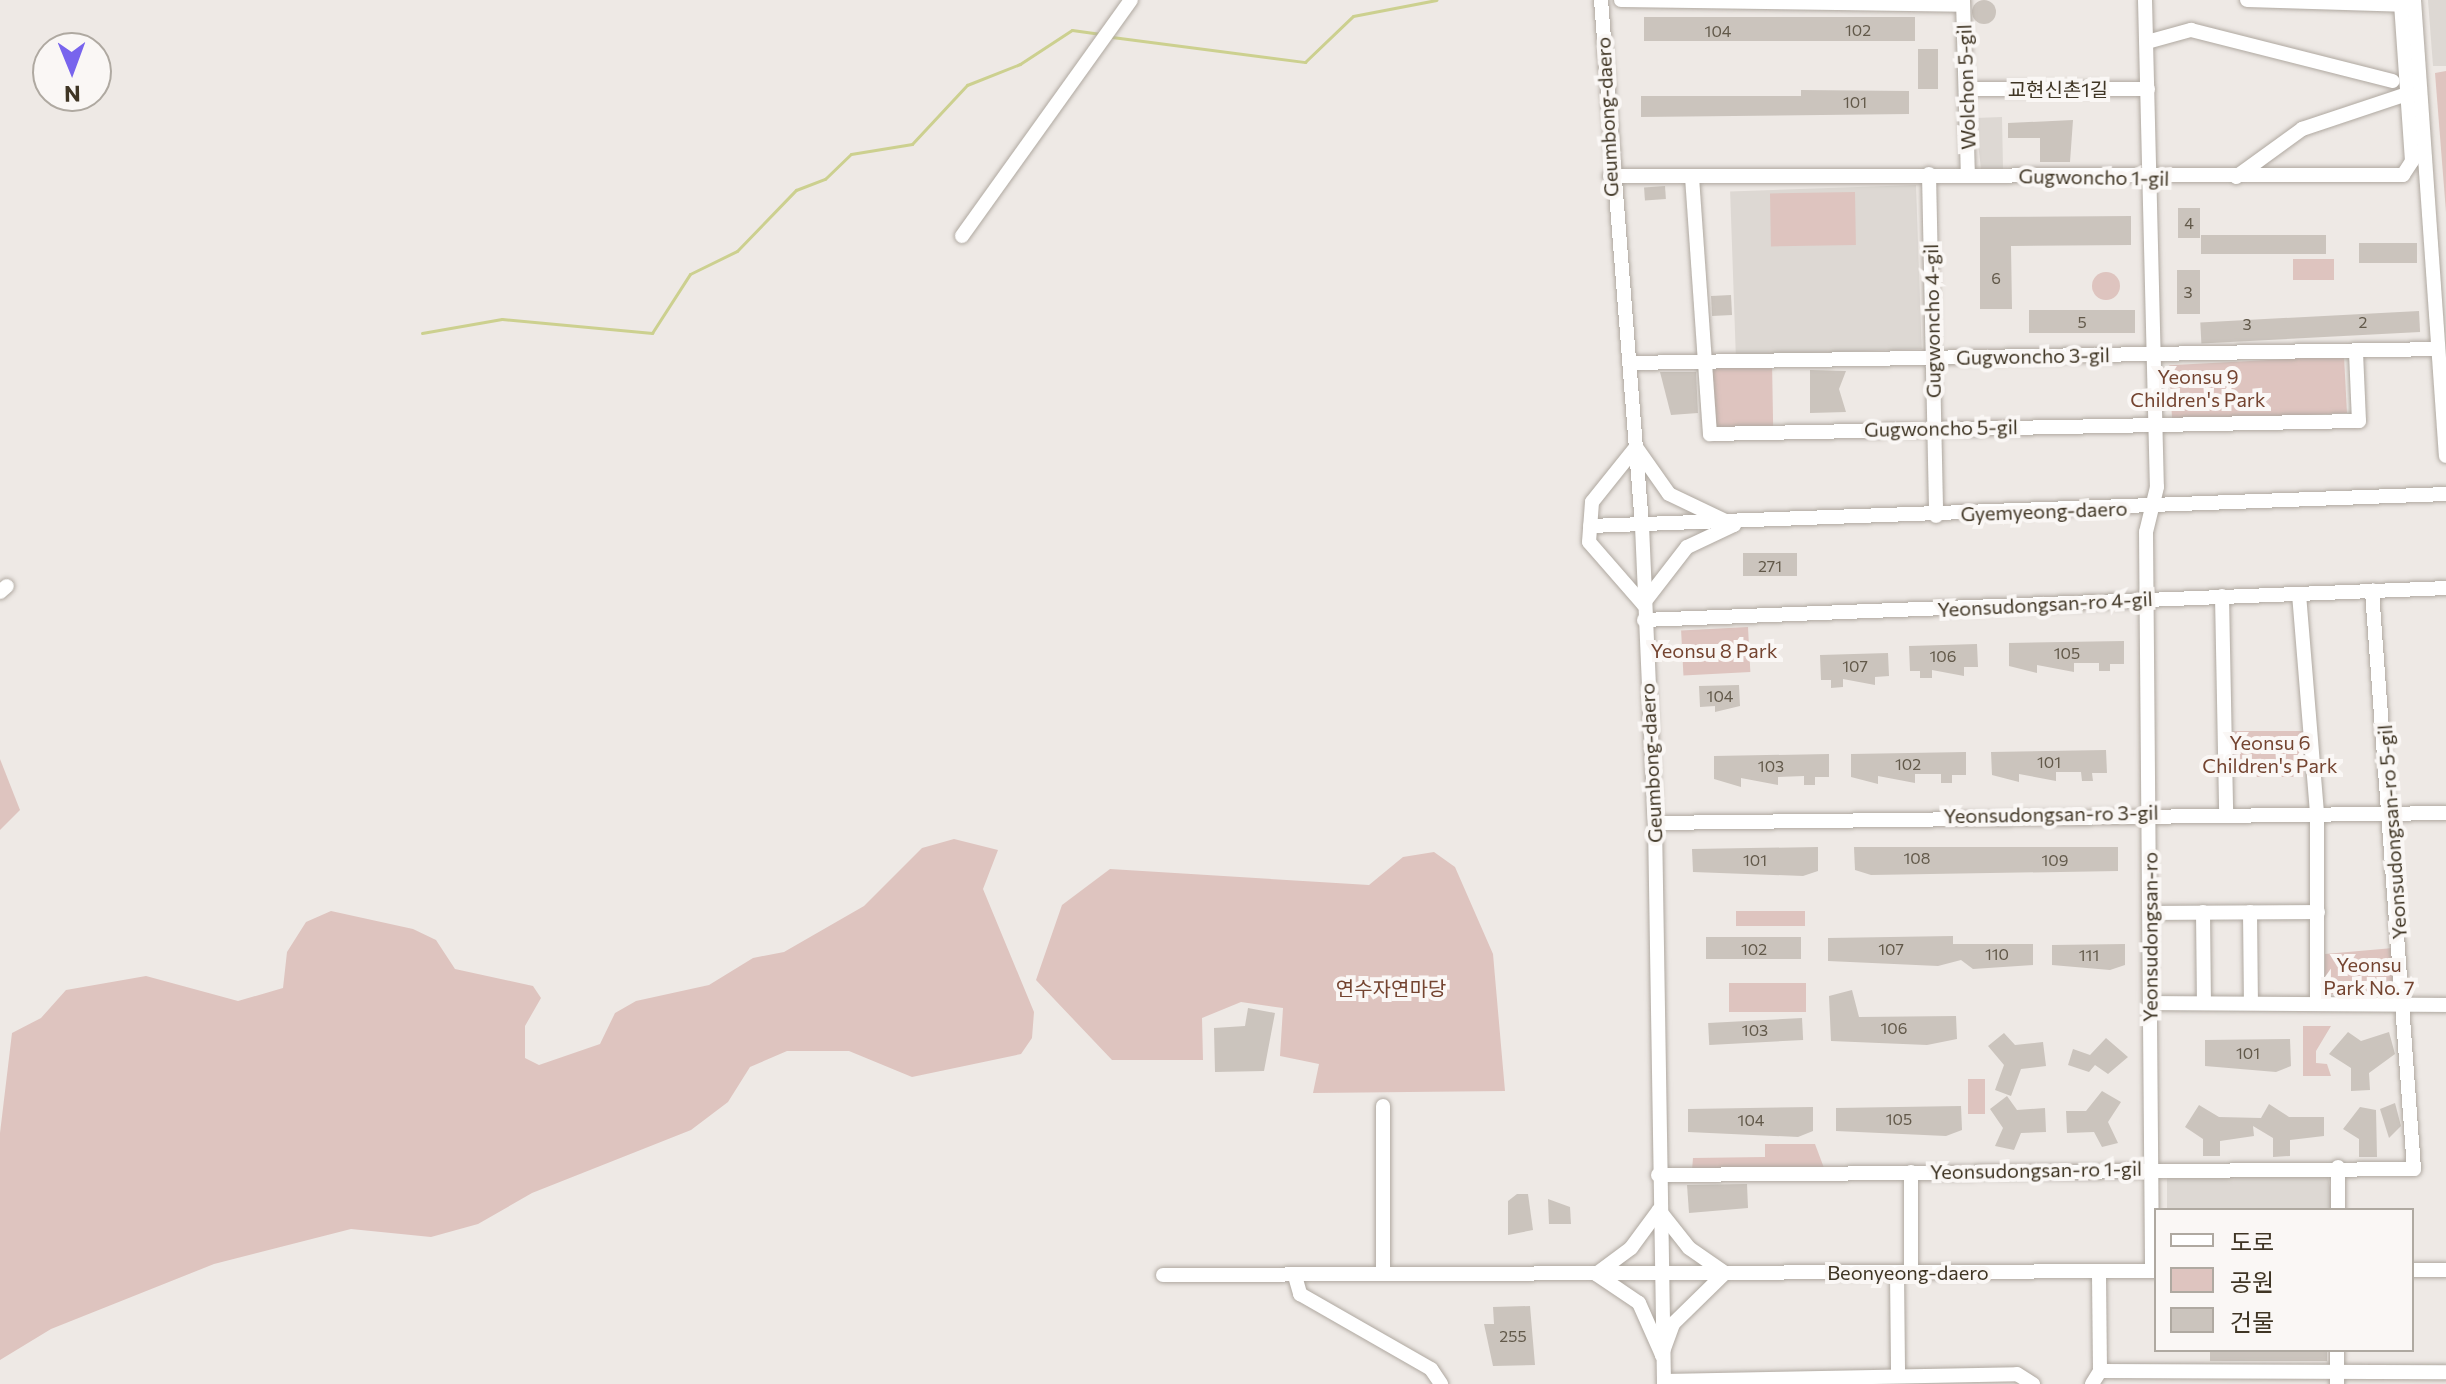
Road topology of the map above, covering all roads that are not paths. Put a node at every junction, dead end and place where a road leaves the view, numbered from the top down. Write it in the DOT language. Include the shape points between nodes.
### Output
graph roads {
  1 [pos="1131,0"];
  2 [pos="1601,0"];
  3 [pos="1621,0"];
  4 [pos="2145,0"];
  5 [pos="2247,0"];
  6 [pos="2327,2"];
  7 [pos="1963,3"];
  8 [pos="2410,3"];
  9 [pos="2403,29"];
  10 [pos="2147,42"];
  11 [pos="2393,81"];
  12 [pos="1967,89"];
  13 [pos="2148,89"];
  14 [pos="2407,94"];
  15 [pos="2390,96"];
  16 [pos="1929,174"];
  17 [pos="1968,174"];
  18 [pos="1610,176"];
  19 [pos="1692,177"];
  20 [pos="2236,177"];
  21 [pos="2151,178"];
  22 [pos="962,236"];
  23 [pos="2437,349"];
  24 [pos="2356,351"];
  25 [pos="2155,354"];
  26 [pos="1933,357"];
  27 [pos="1707,361"];
  28 [pos="1630,363"];
  29 [pos="2443,391"];
  30 [pos="2156,424"];
  31 [pos="1934,428"];
  32 [pos="1636,447"];
  33 [pos="2446,456"];
  34 [pos="2446,494"];
  35 [pos="2147,507"];
  36 [pos="1936,516"];
  37 [pos="1734,525"];
  38 [pos="1590,526"];
  39 [pos="1642,526"];
  40 [pos="2446,588"];
  41 [pos="2372,591"];
  42 [pos="2299,594"];
  43 [pos="2222,596"];
  44 [pos="2147,600"];
  45 [pos="1643,604"];
  46 [pos="1644,620"];
  47 [pos="2149,813"];
  48 [pos="2226,813"];
  49 [pos="2317,813"];
  50 [pos="2391,813"];
  51 [pos="2446,813"];
  52 [pos="1655,823"];
  53 [pos="2203,912"];
  54 [pos="2250,912"];
  55 [pos="2318,912"];
  56 [pos="2150,913"];
  57 [pos="2151,1003"];
  58 [pos="2204,1003"];
  59 [pos="2251,1003"];
  60 [pos="2317,1003"];
  61 [pos="2405,1005"];
  62 [pos="2446,1005"];
  63 [pos="1383,1106"];
  64 [pos="2338,1167"];
  65 [pos="2152,1169"];
  66 [pos="2414,1169"];
  67 [pos="1911,1172"];
  68 [pos="1658,1175"];
  69 [pos="2338,1208"];
  70 [pos="1659,1210"];
  71 [pos="2414,1270"];
  72 [pos="2446,1270"];
  73 [pos="2099,1271"];
  74 [pos="2154,1271"];
  75 [pos="1904,1272"];
  76 [pos="1725,1273"];
  77 [pos="1383,1274"];
  78 [pos="1596,1274"];
  79 [pos="1660,1274"];
  80 [pos="1163,1275"];
  81 [pos="1295,1276"];
  82 [pos="2337,1352"];
  83 [pos="1662,1355"];
  84 [pos="2446,1372"];
  85 [pos="1898,1376"];
  86 [pos="2096,1378"];
  87 [pos="2337,1378"];
  88 [pos="1664,1382"];
  89 [pos="1441,1384"];
  90 [pos="2033,1384"];
  1 -- 22 [label="street"];
  2 -- 18 [label="street, Geumbong-daero"];
  3 -- 7 [label="street"];
  4 -- 10 [label="street, Yeonsudongsan-ro"];
  5 -- 6 [label="street"];
  6 -- 8 [label="street"];
  7 -- 12 [label="street, Wolchon 5-gil"];
  8 -- 9 [label="street, Gugwoncho 1-gil"];
  8 -- 23 [label="street"];
  9 -- 11 [label="street"];
  9 -- 14 [label="street, Gugwoncho 1-gil"];
  10 -- 11 [label="street" via="2191,30"];
  10 -- 13 [label="street, Yeonsudongsan-ro"];
  11 -- 15 [label="street"];
  12 -- 13 [label="street, 교현신촌1길"];
  12 -- 17 [label="street, Wolchon 5-gil"];
  13 -- 21 [label="street, Yeonsudongsan-ro"];
  14 -- 15 [label="street"];
  14 -- 20 [label="street, Gugwoncho 1-gil" via="2412,161 2403,175"];
  15 -- 20 [label="street" via="2282,138"];
  16 -- 17 [label="street, Gugwoncho 1-gil"];
  16 -- 19 [label="street, Gugwoncho 1-gil"];
  16 -- 26 [label="street, Gugwoncho 4-gil"];
  17 -- 21 [label="street, Gugwoncho 1-gil"];
  18 -- 19 [label="street, Gugwoncho 1-gil"];
  18 -- 28 [label="street, Geumbong-daero"];
  19 -- 27 [label="street, Gugwoncho 5-gil"];
  20 -- 21 [label="street, Gugwoncho 1-gil"];
  21 -- 25 [label="street, Yeonsudongsan-ro"];
  23 -- 24 [label="street, Gugwoncho 3-gil"];
  23 -- 29 [label="street"];
  24 -- 25 [label="street, Gugwoncho 3-gil"];
  24 -- 30 [label="street, Gugwoncho 5-gil" via="2359,421"];
  25 -- 26 [label="street, Gugwoncho 3-gil"];
  25 -- 30 [label="street, Yeonsudongsan-ro"];
  26 -- 27 [label="street, Gugwoncho 3-gil"];
  26 -- 31 [label="street, Gugwoncho 4-gil"];
  27 -- 28 [label="street, Gugwoncho 3-gil"];
  27 -- 31 [label="street, Gugwoncho 5-gil" via="1710,434"];
  28 -- 32 [label="street, Geumbong-daero"];
  29 -- 33 [label="street"];
  30 -- 31 [label="street, Gugwoncho 5-gil"];
  30 -- 35 [label="street, Yeonsudongsan-ro" via="2157,487"];
  31 -- 36 [label="street, Gugwoncho 4-gil"];
  32 -- 37 [label="street" via="1669,494"];
  32 -- 38 [label="street" via="1592,502"];
  32 -- 39 [label="street, Geumbong-daero"];
  34 -- 35 [label="street, Gyemyeong-daero"];
  35 -- 36 [label="street, Gyemyeong-daero"];
  35 -- 44 [label="street, Yeonsudongsan-ro"];
  36 -- 37 [label="street, Gyemyeong-daero"];
  37 -- 39 [label="street, Gyemyeong-daero"];
  37 -- 45 [label="street" via="1687,547"];
  38 -- 39 [label="street, Gyemyeong-daero"];
  38 -- 45 [label="street" via="1589,542"];
  39 -- 45 [label="street, Geumbong-daero"];
  40 -- 41 [label="street, Yeonsudongsan-ro 4-gil"];
  41 -- 42 [label="street, Yeonsudongsan-ro 4-gil"];
  41 -- 50 [label="street, Yeonsudongsan-ro 5-gil"];
  42 -- 43 [label="street, Yeonsudongsan-ro 4-gil"];
  42 -- 49 [label="street"];
  43 -- 44 [label="street, Yeonsudongsan-ro 4-gil"];
  43 -- 48 [label="street"];
  44 -- 46 [label="street, Yeonsudongsan-ro 4-gil"];
  44 -- 47 [label="street, Yeonsudongsan-ro"];
  45 -- 46 [label="street, Geumbong-daero"];
  46 -- 52 [label="street, Geumbong-daero"];
  47 -- 48 [label="street, Yeonsudongsan-ro 3-gil"];
  47 -- 52 [label="street, Yeonsudongsan-ro 3-gil"];
  47 -- 56 [label="street, Yeonsudongsan-ro"];
  48 -- 49 [label="street, Yeonsudongsan-ro 3-gil"];
  49 -- 50 [label="street, Yeonsudongsan-ro 3-gil"];
  49 -- 55 [label="street"];
  50 -- 51 [label="street, Yeonsudongsan-ro 3-gil"];
  50 -- 61 [label="street, Yeonsudongsan-ro 5-gil"];
  52 -- 68 [label="street, Geumbong-daero"];
  53 -- 54 [label="street"];
  53 -- 56 [label="street"];
  53 -- 58 [label="street"];
  54 -- 55 [label="street"];
  54 -- 59 [label="street"];
  55 -- 60 [label="street"];
  56 -- 57 [label="street, Yeonsudongsan-ro"];
  57 -- 58 [label="street"];
  57 -- 65 [label="street, Yeonsudongsan-ro"];
  58 -- 59 [label="street"];
  59 -- 60 [label="street"];
  60 -- 61 [label="street"];
  61 -- 62 [label="street"];
  61 -- 66 [label="street, Yeonsudongsan-ro 5-gil"];
  63 -- 77 [label="street"];
  64 -- 65 [label="street, Yeonsudongsan-ro 1-gil"];
  64 -- 66 [label="street, Yeonsudongsan-ro 1-gil"];
  64 -- 69 [label="street"];
  65 -- 67 [label="street, Yeonsudongsan-ro 1-gil"];
  65 -- 74 [label="street, Yeonsudongsan-ro"];
  67 -- 68 [label="street, Yeonsudongsan-ro 1-gil"];
  67 -- 75 [label="street"];
  68 -- 70 [label="street, Geumbong-daero"];
  70 -- 76 [label="street" via="1689,1248"];
  70 -- 78 [label="street" via="1631,1248"];
  70 -- 79 [label="street, Geumbong-daero"];
  71 -- 72 [label="street"];
  73 -- 74 [label="street, Beonyeong-daero"];
  73 -- 75 [label="street, Beonyeong-daero"];
  73 -- 86 [label="street"];
  75 -- 76 [label="street, Beonyeong-daero"];
  75 -- 85 [label="street"];
  76 -- 79 [label="street, Beonyeong-daero"];
  76 -- 83 [label="street" via="1673,1324"];
  77 -- 78 [label="street, Beonyeong-daero"];
  77 -- 81 [label="street, Beonyeong-daero"];
  78 -- 79 [label="street, Beonyeong-daero"];
  78 -- 83 [label="street" via="1639,1303"];
  79 -- 83 [label="street, Geumbong-daero"];
  80 -- 81 [label="street, Beonyeong-daero"];
  81 -- 89 [label="street" via="1300,1294 1431,1369"];
  82 -- 87 [label="street"];
  83 -- 88 [label="street, Geumbong-daero"];
  84 -- 87 [label="street"];
  85 -- 88 [label="street"];
  85 -- 90 [label="street" via="2017,1374"];
  86 -- 87 [label="street"];
}
